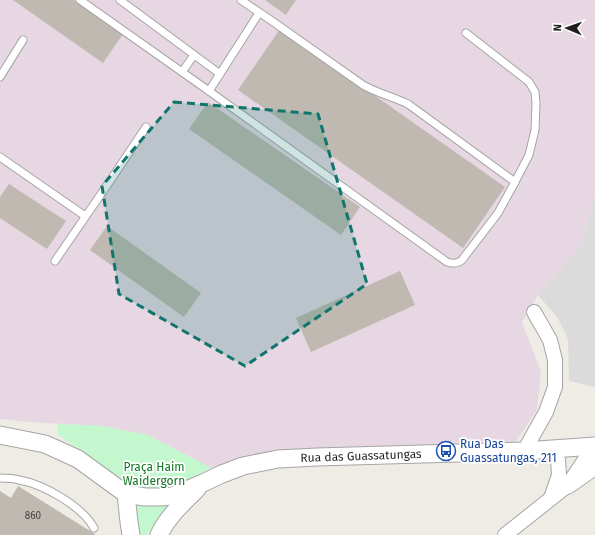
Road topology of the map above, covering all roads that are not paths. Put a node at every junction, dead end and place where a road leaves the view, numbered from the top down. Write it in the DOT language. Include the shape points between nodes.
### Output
graph roads {
  1 [pos="80,0"];
  2 [pos="120,0"];
  3 [pos="241,0"];
  4 [pos="259,13"];
  5 [pos="466,33"];
  6 [pos="23,40"];
  7 [pos="194,55"];
  8 [pos="182,72"];
  9 [pos="220,74"];
  10 [pos="0,77"];
  11 [pos="209,91"];
  12 [pos="146,127"];
  13 [pos="0,157"];
  14 [pos="515,182"];
  15 [pos="85,216"];
  16 [pos="55,260"];
  17 [pos="534,312"];
  18 [pos="0,435"];
  19 [pos="595,446"];
  20 [pos="550,450"];
  21 [pos="524,451"];
  22 [pos="595,466"];
  23 [pos="0,478"];
  24 [pos="203,484"];
  25 [pos="568,484"];
  26 [pos="126,494"];
  27 [pos="551,498"];
  28 [pos="94,528"];
  29 [pos="131,535"];
  30 [pos="159,535"];
  31 [pos="505,535"];
  1 -- 8 [label="lane"];
  2 -- 7 [label="lane"];
  3 -- 4 [label="lane"];
  4 -- 9 [label="lane"];
  4 -- 14 [label="lane" via="363,85 408,104"];
  5 -- 14 [label="lane" via="529,82 535,92 535,130 529,155"];
  6 -- 10 [label="lane"];
  7 -- 8 [label="lane"];
  7 -- 9 [label="lane"];
  8 -- 11 [label="lane"];
  9 -- 11 [label="lane"];
  11 -- 14 [label="lane" via="453,264 462,260 498,213"];
  12 -- 15 [label="lane"];
  13 -- 15 [label="lane"];
  15 -- 16 [label="lane"];
  17 -- 21 [label="street" via="550,340 555,360 555,387 546,412"];
  18 -- 26 [label="street" via="45,444 78,459"];
  19 -- 20 [label="street, Rua das Guassatungas"];
  19 -- 25 [label="street"];
  20 -- 21 [label="street, Rua das Guassatungas"];
  20 -- 27 [label="street" via="558,460 559,475"];
  21 -- 24 [label="street, Rua das Guassatungas" via="278,460 243,466"];
  22 -- 25 [label="street"];
  23 -- 28 [label="lane" via="36,484 67,500"];
  24 -- 26 [label="street" via="160,498"];
  24 -- 30 [label="street" via="176,510"];
  25 -- 27 [label="street"];
  26 -- 29 [label="street"];
  27 -- 31 [label="street"];
}
